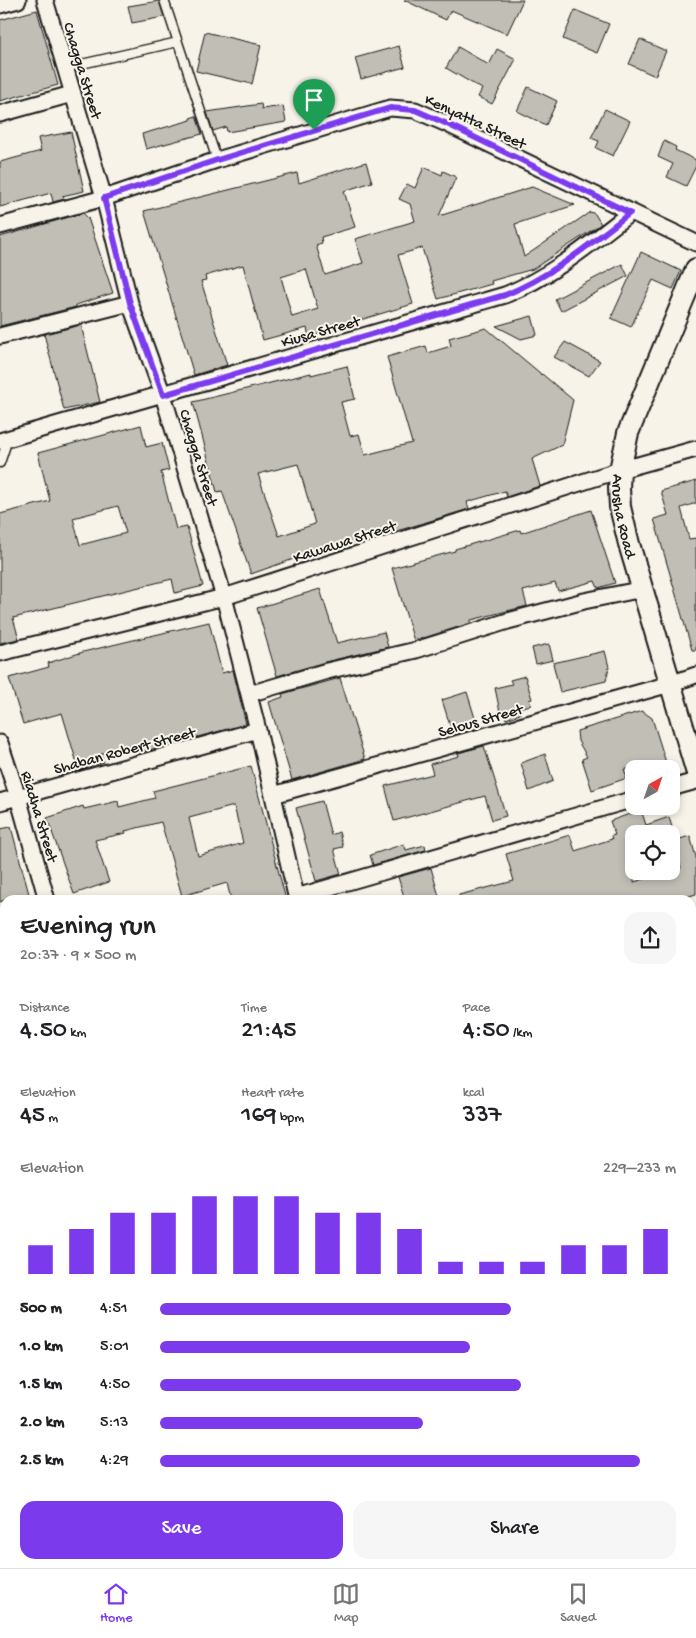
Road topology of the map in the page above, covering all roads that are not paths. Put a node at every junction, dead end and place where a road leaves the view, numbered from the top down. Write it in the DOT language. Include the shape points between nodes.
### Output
graph roads {
  1 [pos="18,0"];
  2 [pos="45,0"];
  3 [pos="164,0"];
  4 [pos="0,5"];
  5 [pos="178,42"];
  6 [pos="64,68"];
  7 [pos="72,94"];
  8 [pos="0,114"];
  9 [pos="217,160"];
  10 [pos="104,198"];
  11 [pos="630,213"];
  12 [pos="0,226"];
  13 [pos="696,244"];
  14 [pos="696,269"];
  15 [pos="130,303"];
  16 [pos="0,336"];
  17 [pos="163,395"];
  18 [pos="4,440"];
  19 [pos="696,449"];
  20 [pos="0,463"];
  21 [pos="620,470"];
  22 [pos="643,589"];
  23 [pos="224,598"];
  24 [pos="0,653"];
  25 [pos="696,675"];
  26 [pos="670,684"];
  27 [pos="249,694"];
  28 [pos="258,730"];
  29 [pos="0,743"];
  30 [pos="696,770"];
  31 [pos="696,781"];
  32 [pos="680,785"];
  33 [pos="273,795"];
  34 [pos="18,797"];
  35 [pos="0,802"];
  36 [pos="625,802"];
  37 [pos="46,895"];
  38 [pos="295,895"];
  39 [pos="306,895"];
  1 -- 4 [label="street"];
  2 -- 6 [label="street, Chagga Street"];
  3 -- 5 [label="lane"];
  5 -- 6 [label="lane"];
  5 -- 9 [label="lane"];
  6 -- 7 [label="street, Chagga Street"];
  7 -- 8 [label="street"];
  7 -- 10 [label="street, Chagga Street"];
  9 -- 10 [label="street, Kenyatta Street"];
  9 -- 11 [label="street, Kenyatta Street" via="390,108 415,110"];
  10 -- 12 [label="street, Kenyatta Street"];
  10 -- 15 [label="street, Chagga Street"];
  11 -- 13 [label="street, Kenyatta Street"];
  11 -- 17 [label="street, Kiusa Street" via="568,262 505,295"];
  14 -- 21 [label="main road, Arusha Road" via="634,416"];
  15 -- 16 [label="street"];
  15 -- 17 [label="street, Chagga Street"];
  17 -- 18 [label="street, Kiusa Street"];
  17 -- 23 [label="street, Chagga Street"];
  18 -- 20 [label="lane"];
  19 -- 21 [label="street, Kawawa Street"];
  21 -- 22 [label="main road, Arusha Road" via="620,507"];
  21 -- 23 [label="street, Kawawa Street"];
  22 -- 26 [label="main road, Arusha Road"];
  22 -- 27 [label="street" via="508,621 416,650"];
  23 -- 24 [label="street, Kawawa Street"];
  23 -- 27 [label="street, Chagga Street"];
  25 -- 26 [label="street, Selous Street"];
  26 -- 30 [label="main road, Arusha Road"];
  26 -- 33 [label="street, Selous Street"];
  27 -- 28 [label="street, Chagga Street"];
  28 -- 33 [label="street, Chagga Street"];
  28 -- 34 [label="street, Shaban Robert Street"];
  29 -- 34 [label="street, Riadha Street"];
  31 -- 32 [label="street"];
  33 -- 38 [label="street, Chagga Street"];
  34 -- 35 [label="street, Shaban Robert Street"];
  34 -- 37 [label="street, Riadha Street"];
  36 -- 39 [label="street"];
}
